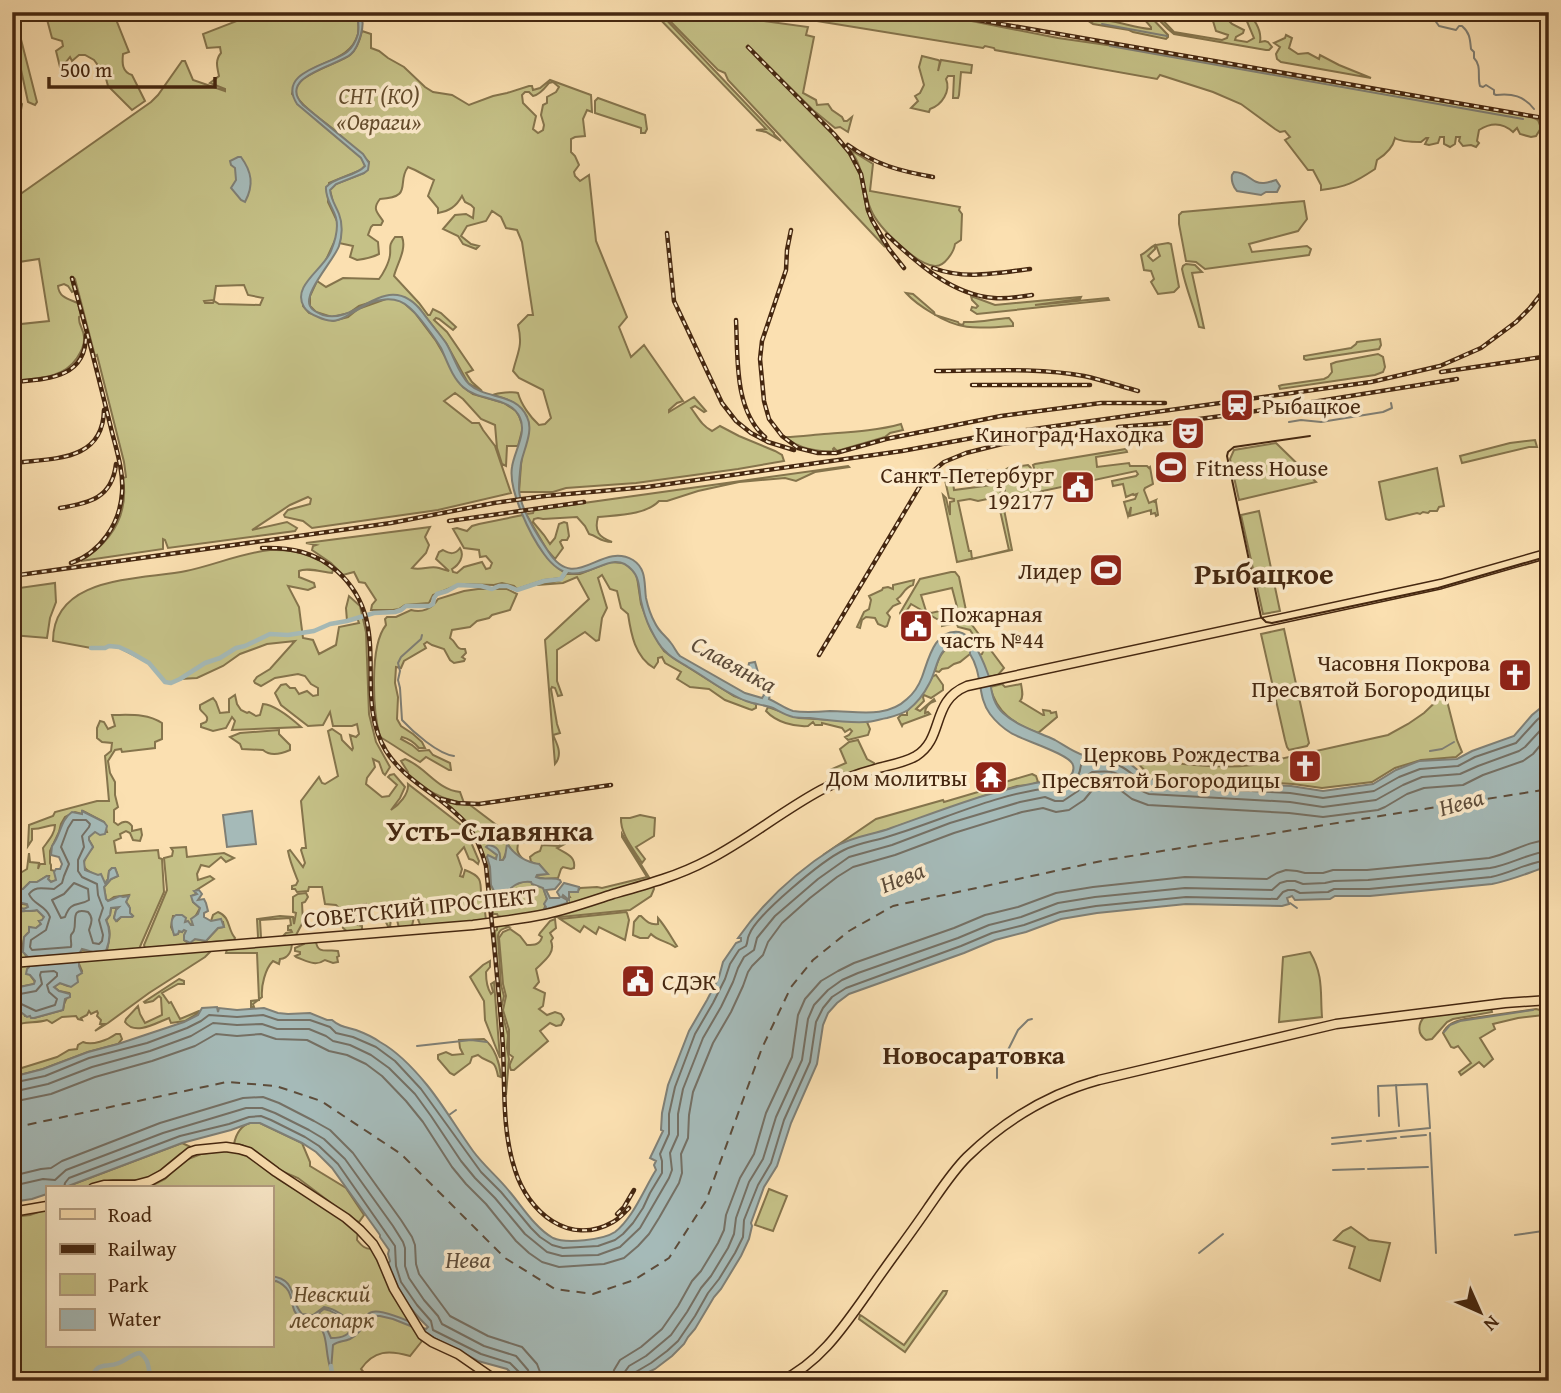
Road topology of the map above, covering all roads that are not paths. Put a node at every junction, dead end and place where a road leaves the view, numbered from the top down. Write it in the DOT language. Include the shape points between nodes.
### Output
graph roads {
  1 [pos="1549,556"];
  2 [pos="12,963"];
  3 [pos="1549,999"];
  4 [pos="100,1186"];
  5 [pos="46,1206"];
  6 [pos="12,1212"];
  7 [pos="497,1381"];
  8 [pos="781,1381"];
  1 -- 2 [label="main road, СОВЕТСКИЙ ПРОСПЕКТ" via="1436,586 963,688 944,705 929,742 914,757 828,786 688,870 548,913 505,922"];
  3 -- 8 [label="main road" via="1323,1027 1082,1085 1046,1099 966,1158 825,1350"];
  4 -- 7 [label="main road" via="150,1181 196,1150 244,1150 360,1230 373,1244 394,1289 426,1339"];
  5 -- 6 [label="main road"];
}
